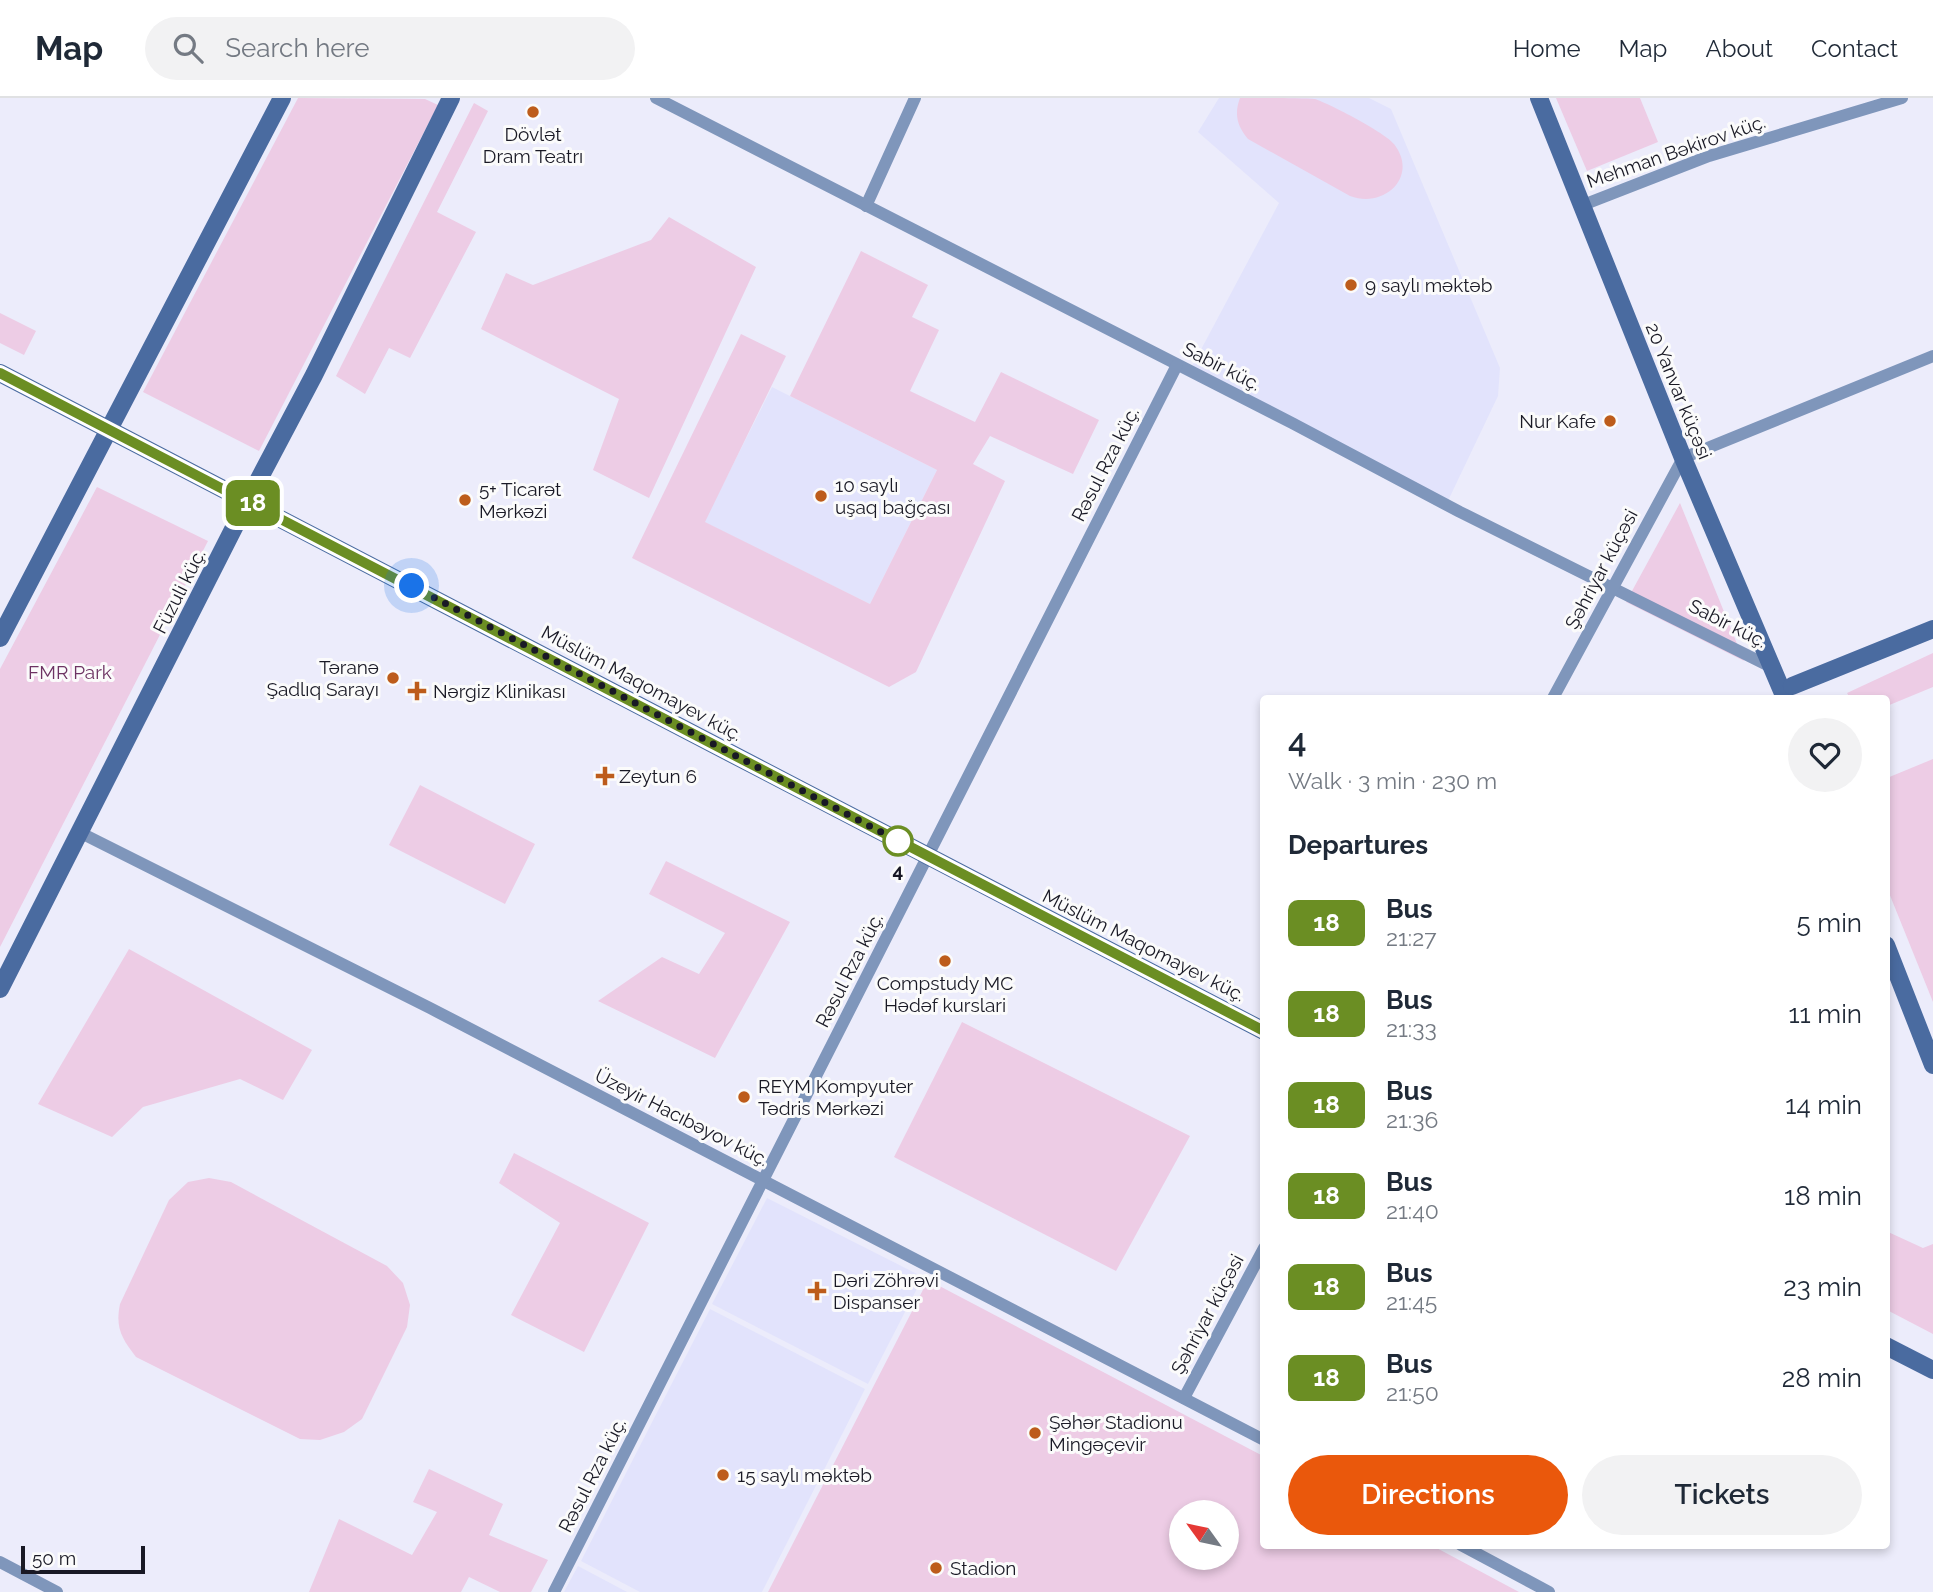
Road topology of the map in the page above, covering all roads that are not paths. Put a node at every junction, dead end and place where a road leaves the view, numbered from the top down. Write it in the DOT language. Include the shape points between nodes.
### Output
graph roads {
  1 [pos="282,98"];
  2 [pos="451,98"];
  3 [pos="656,98"];
  4 [pos="915,98"];
  5 [pos="1539,98"];
  6 [pos="1902,98"];
  7 [pos="1583,205"];
  8 [pos="866,206"];
  9 [pos="1933,356"];
  10 [pos="1177,365"];
  11 [pos="0,373"];
  12 [pos="109,428"];
  13 [pos="1683,458"];
  14 [pos="248,500"];
  15 [pos="1613,586"];
  16 [pos="1933,629"];
  17 [pos="0,638"];
  18 [pos="1772,667"];
  19 [pos="1789,692"];
  20 [pos="1555,695"];
  21 [pos="81,833"];
  22 [pos="928,857"];
  23 [pos="1890,955"];
  24 [pos="0,989"];
  25 [pos="1260,1029"];
  26 [pos="1933,1065"];
  27 [pos="764,1182"];
  28 [pos="1260,1256"];
  29 [pos="1890,1348"];
  30 [pos="1933,1370"];
  31 [pos="1184,1398"];
  32 [pos="1260,1438"];
  33 [pos="1468,1549"];
  34 [pos="0,1562"];
  35 [pos="57,1592"];
  36 [pos="554,1592"];
  37 [pos="1549,1592"];
  1 -- 12 [label="main road"];
  2 -- 14 [label="main road, Füzuli küç."];
  3 -- 8 [label="street, Sabir küç."];
  4 -- 8 [label="street"];
  5 -- 7 [label="main road, 20 Yanvar küçəsi"];
  6 -- 7 [label="street, Mehman Bəkirov küç." via="1709,156"];
  7 -- 13 [label="main road, 20 Yanvar küçəsi"];
  8 -- 10 [label="street, Sabir küç."];
  9 -- 13 [label="street"];
  10 -- 15 [label="street, Sabir küç."];
  10 -- 22 [label="street, Rəsul Rza küç."];
  11 -- 12 [label="main road, Müslüm Maqomayev küç."];
  12 -- 14 [label="main road, Müslüm Maqomayev küç."];
  12 -- 17 [label="main road"];
  13 -- 15 [label="street, Şəhriyar küçəsi"];
  13 -- 18 [label="main road, 20 Yanvar küçəsi"];
  14 -- 21 [label="main road, Füzuli küç."];
  14 -- 22 [label="main road, Müslüm Maqomayev küç."];
  15 -- 18 [label="street, Sabir küç."];
  15 -- 20 [label="street, Şəhriyar küçəsi"];
  16 -- 19 [label="main road"];
  18 -- 19 [label="main road, 20 Yanvar küçəsi"];
  21 -- 24 [label="main road, Füzuli küç."];
  21 -- 27 [label="street, Üzeyir Hacıbəyov küç."];
  22 -- 25 [label="main road, Müslüm Maqomayev küç."];
  22 -- 27 [label="street, Rəsul Rza küç."];
  23 -- 26 [label="main road"];
  27 -- 31 [label="street, Üzeyir Hacıbəyov küç."];
  27 -- 36 [label="street, Rəsul Rza küç."];
  28 -- 31 [label="street, Şəhriyar küçəsi"];
  29 -- 30 [label="main road"];
  31 -- 32 [label="street, Üzeyir Hacıbəyov küç."];
  33 -- 37 [label="street"];
  34 -- 35 [label="street"];
}
